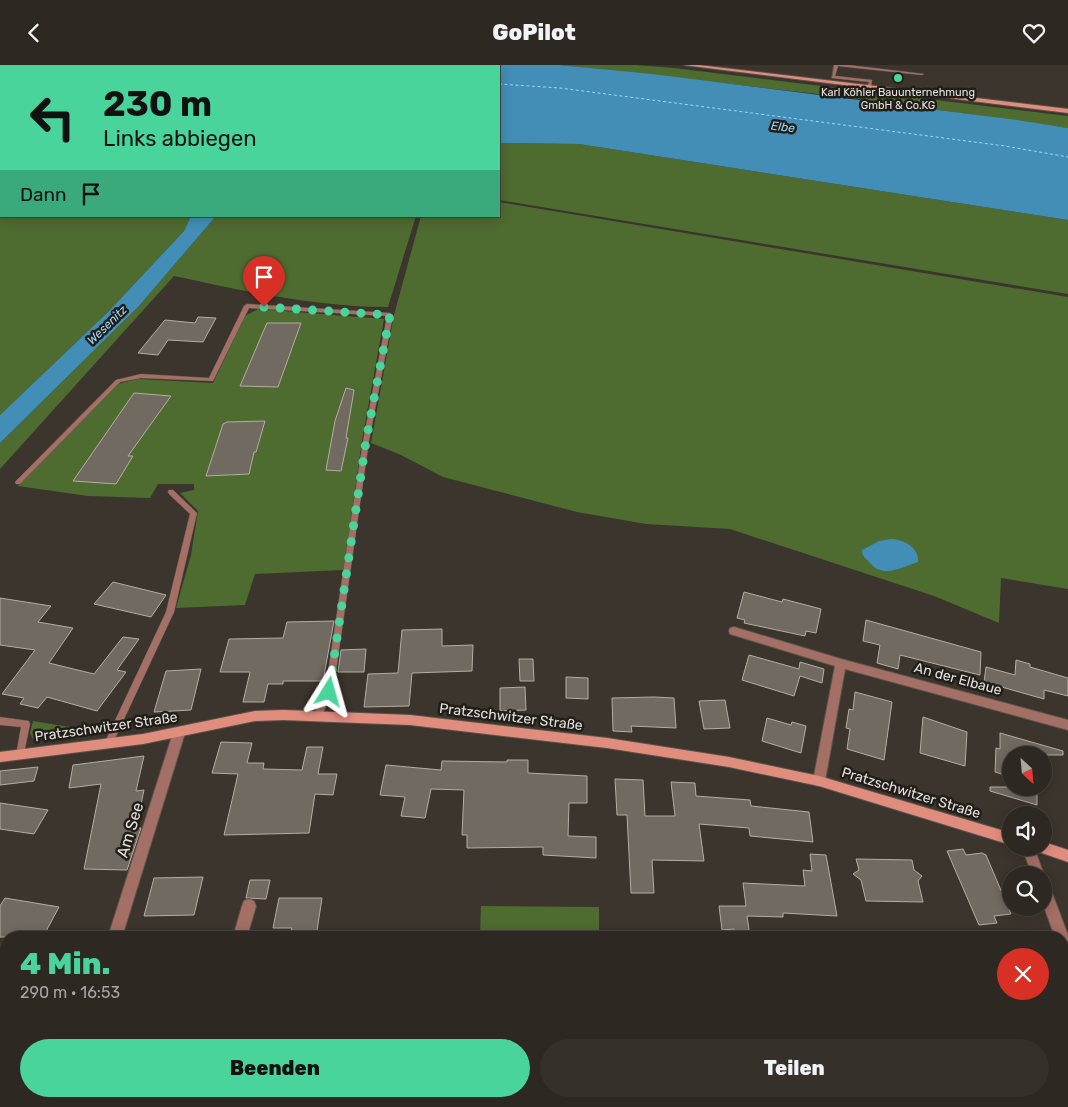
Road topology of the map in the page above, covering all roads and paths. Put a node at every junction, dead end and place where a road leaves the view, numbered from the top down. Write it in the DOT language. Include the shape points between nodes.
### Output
graph roads {
  1 [pos="686,65"];
  2 [pos="837,65"];
  3 [pos="922,74"];
  4 [pos="869,87"];
  5 [pos="1068,111"];
  6 [pos="18,482"];
  7 [pos="172,492"];
  8 [pos="734,631"];
  9 [pos="841,663"];
  10 [pos="317,716"];
  11 [pos="0,721"];
  12 [pos="1068,725"];
  13 [pos="179,733"];
  14 [pos="108,744"];
  15 [pos="20,755"];
  16 [pos="0,757"];
  17 [pos="818,781"];
  18 [pos="1002,836"];
  19 [pos="1052,851"];
  20 [pos="1068,856"];
  21 [pos="249,906"];
  22 [pos="1052,912"];
  23 [pos="117,931"];
  24 [pos="242,931"];
  25 [pos="1059,931"];
  1 -- 4 [label="street"];
  2 -- 3 [label="lane"];
  2 -- 4 [label="lane" via="833,77 871,81"];
  4 -- 5 [label="street"];
  6 -- 10 [label="lane" via="118,381 141,376 211,380 247,306 390,315 366,441 329,692"];
  7 -- 14 [label="lane" via="194,513 177,585 170,612"];
  8 -- 9 [label="street, An der Elbaue"];
  9 -- 12 [label="street, An der Elbaue"];
  9 -- 17 [label="street"];
  10 -- 13 [label="street, Pratzschwitzer Straße" via="255,716"];
  10 -- 17 [label="street, Pratzschwitzer Straße" via="410,720 607,743 729,762"];
  11 -- 15 [label="lane" via="26,724"];
  13 -- 14 [label="street, Pratzschwitzer Straße"];
  13 -- 23 [label="street, Am See"];
  14 -- 15 [label="street, Pratzschwitzer Straße"];
  15 -- 16 [label="street, Pratzschwitzer Straße"];
  17 -- 18 [label="street, Pratzschwitzer Straße"];
  19 -- 20 [label="street"];
  21 -- 24 [label="street"];
  22 -- 25 [label="street"];
}
